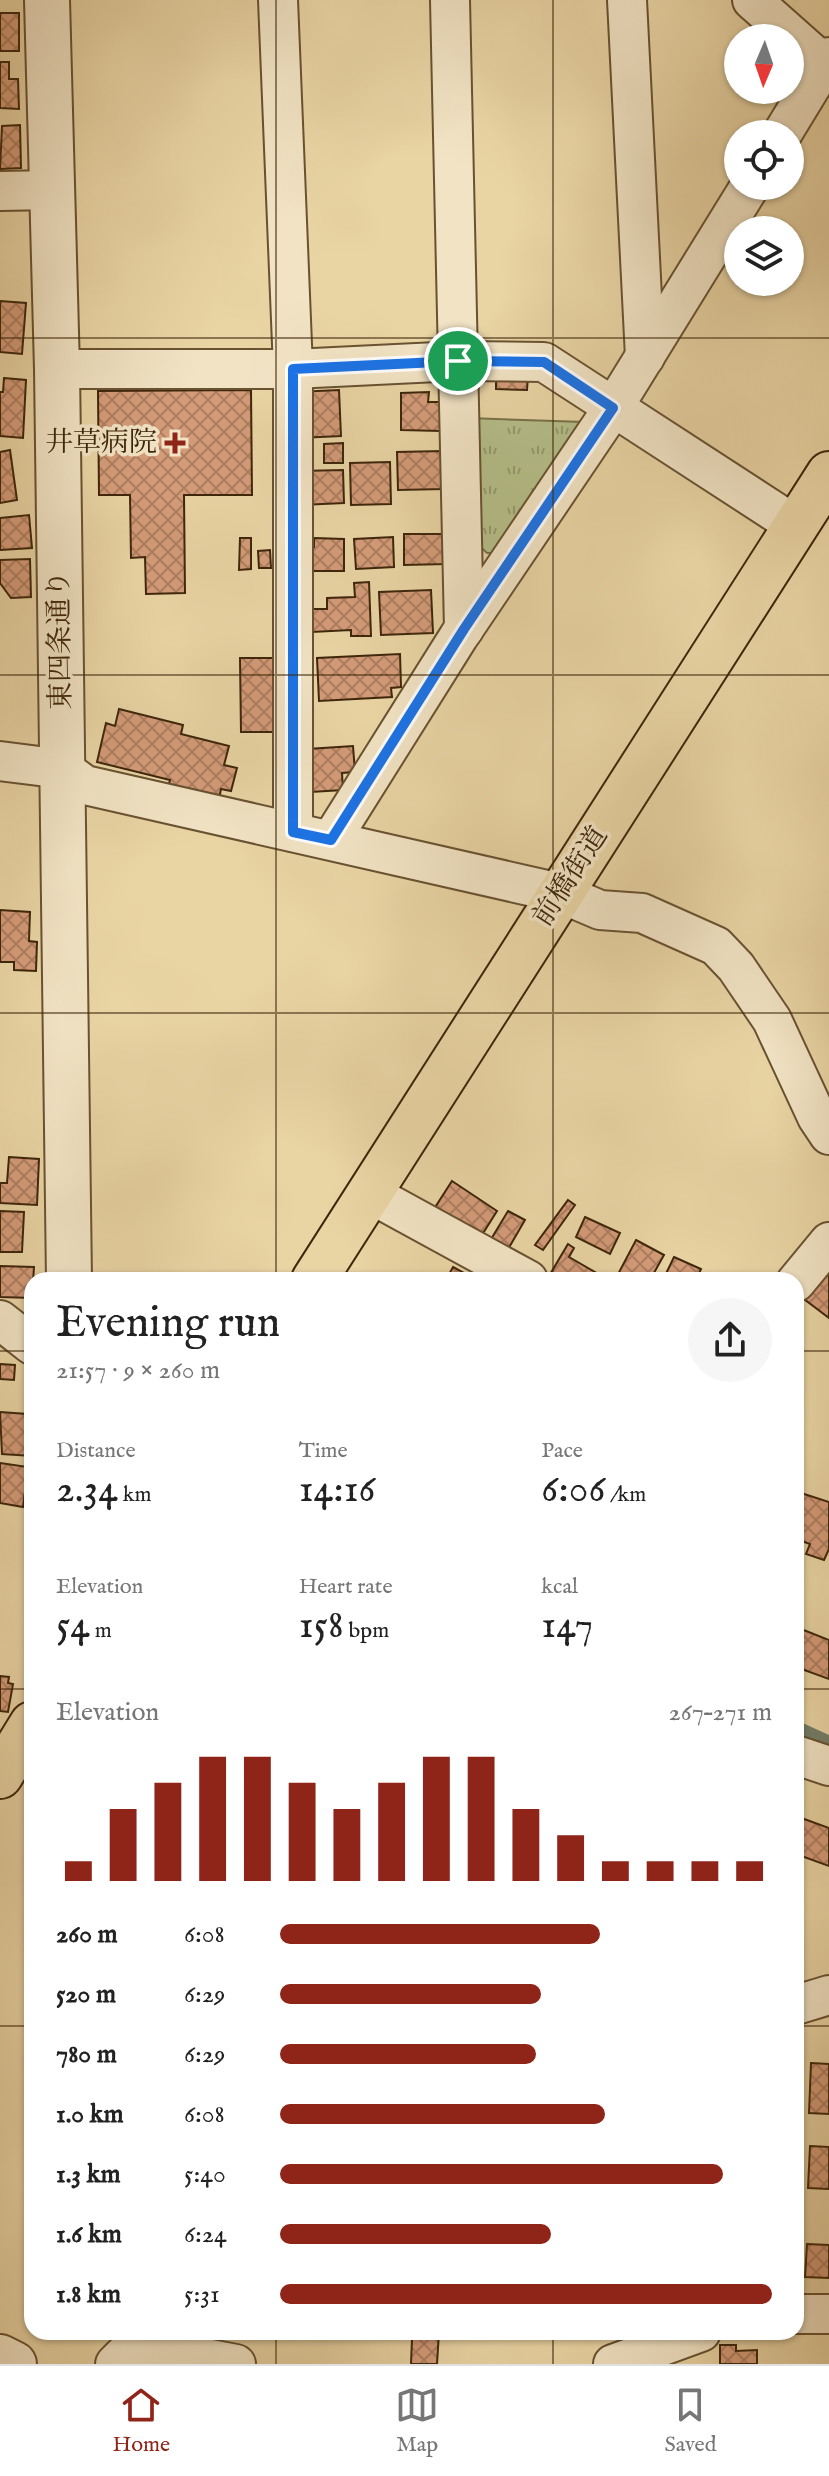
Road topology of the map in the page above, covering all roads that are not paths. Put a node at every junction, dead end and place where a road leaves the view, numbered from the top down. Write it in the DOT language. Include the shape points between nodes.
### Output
graph roads {
  1 [pos="47,0"];
  2 [pos="278,0"];
  3 [pos="450,0"];
  4 [pos="627,0"];
  5 [pos="752,0"];
  6 [pos="827,61"];
  7 [pos="791,120"];
  8 [pos="53,190"];
  9 [pos="0,191"];
  10 [pos="741,200"];
  11 [pos="645,357"];
  12 [pos="458,361"];
  13 [pos="57,369"];
  14 [pos="293,369"];
  15 [pos="613,408"];
  16 [pos="829,474"];
  17 [pos="795,525"];
  18 [pos="464,629"];
  19 [pos="0,761"];
  20 [pos="63,769"];
  21 [pos="293,832"];
  22 [pos="331,840"];
  23 [pos="560,893"];
  24 [pos="829,1135"];
  25 [pos="369,1193"];
  26 [pos="829,1242"];
  27 [pos="69,1272"];
  28 [pos="319,1272"];
  29 [pos="513,1272"];
  30 [pos="804,1272"];
  31 [pos="0,1320"];
  32 [pos="24,1339"];
  33 [pos="24,1737"];
  34 [pos="804,1758"];
  35 [pos="829,1766"];
  36 [pos="0,1776"];
  37 [pos="829,1995"];
  38 [pos="804,2003"];
  39 [pos="804,2314"];
  40 [pos="829,2314"];
  41 [pos="679,2340"];
  42 [pos="0,2357"];
  43 [pos="14,2364"];
  44 [pos="115,2364"];
  45 [pos="236,2364"];
  46 [pos="613,2364"];
  1 -- 8 [label="street, 東四条通り"];
  2 -- 14 [label="street"];
  3 -- 12 [label="street"];
  4 -- 11 [label="street"];
  5 -- 6 [label="street"];
  6 -- 7 [label="street"];
  8 -- 9 [label="street"];
  8 -- 13 [label="street, 東四条通り"];
  10 -- 11 [label="street"];
  11 -- 15 [label="street"];
  12 -- 14 [label="street"];
  12 -- 15 [label="street" via="544,362"];
  12 -- 18 [label="street"];
  13 -- 14 [label="street"];
  13 -- 20 [label="street, 東四条通り"];
  14 -- 21 [label="street"];
  15 -- 17 [label="street"];
  15 -- 18 [label="street"];
  16 -- 17 [label="main road, 前橋街道"];
  17 -- 23 [label="main road, 前橋街道"];
  18 -- 22 [label="street"];
  19 -- 20 [label="street"];
  20 -- 21 [label="street" via="85,785"];
  20 -- 27 [label="street, 東四条通り"];
  21 -- 22 [label="street"];
  22 -- 23 [label="street"];
  23 -- 24 [label="street" via="600,910 642,913 716,946 772,1020"];
  23 -- 25 [label="main road, 前橋街道"];
  25 -- 28 [label="main road, 前橋街道"];
  25 -- 29 [label="street"];
  26 -- 30 [label="street"];
  31 -- 32 [label="street"];
  33 -- 36 [label="main road"];
  34 -- 35 [label="street"];
  37 -- 38 [label="street"];
  39 -- 40 [label="street"];
  41 -- 46 [label="street"];
  42 -- 43 [label="street"];
  44 -- 45 [label="street" via="126,2353 158,2349"];
}
